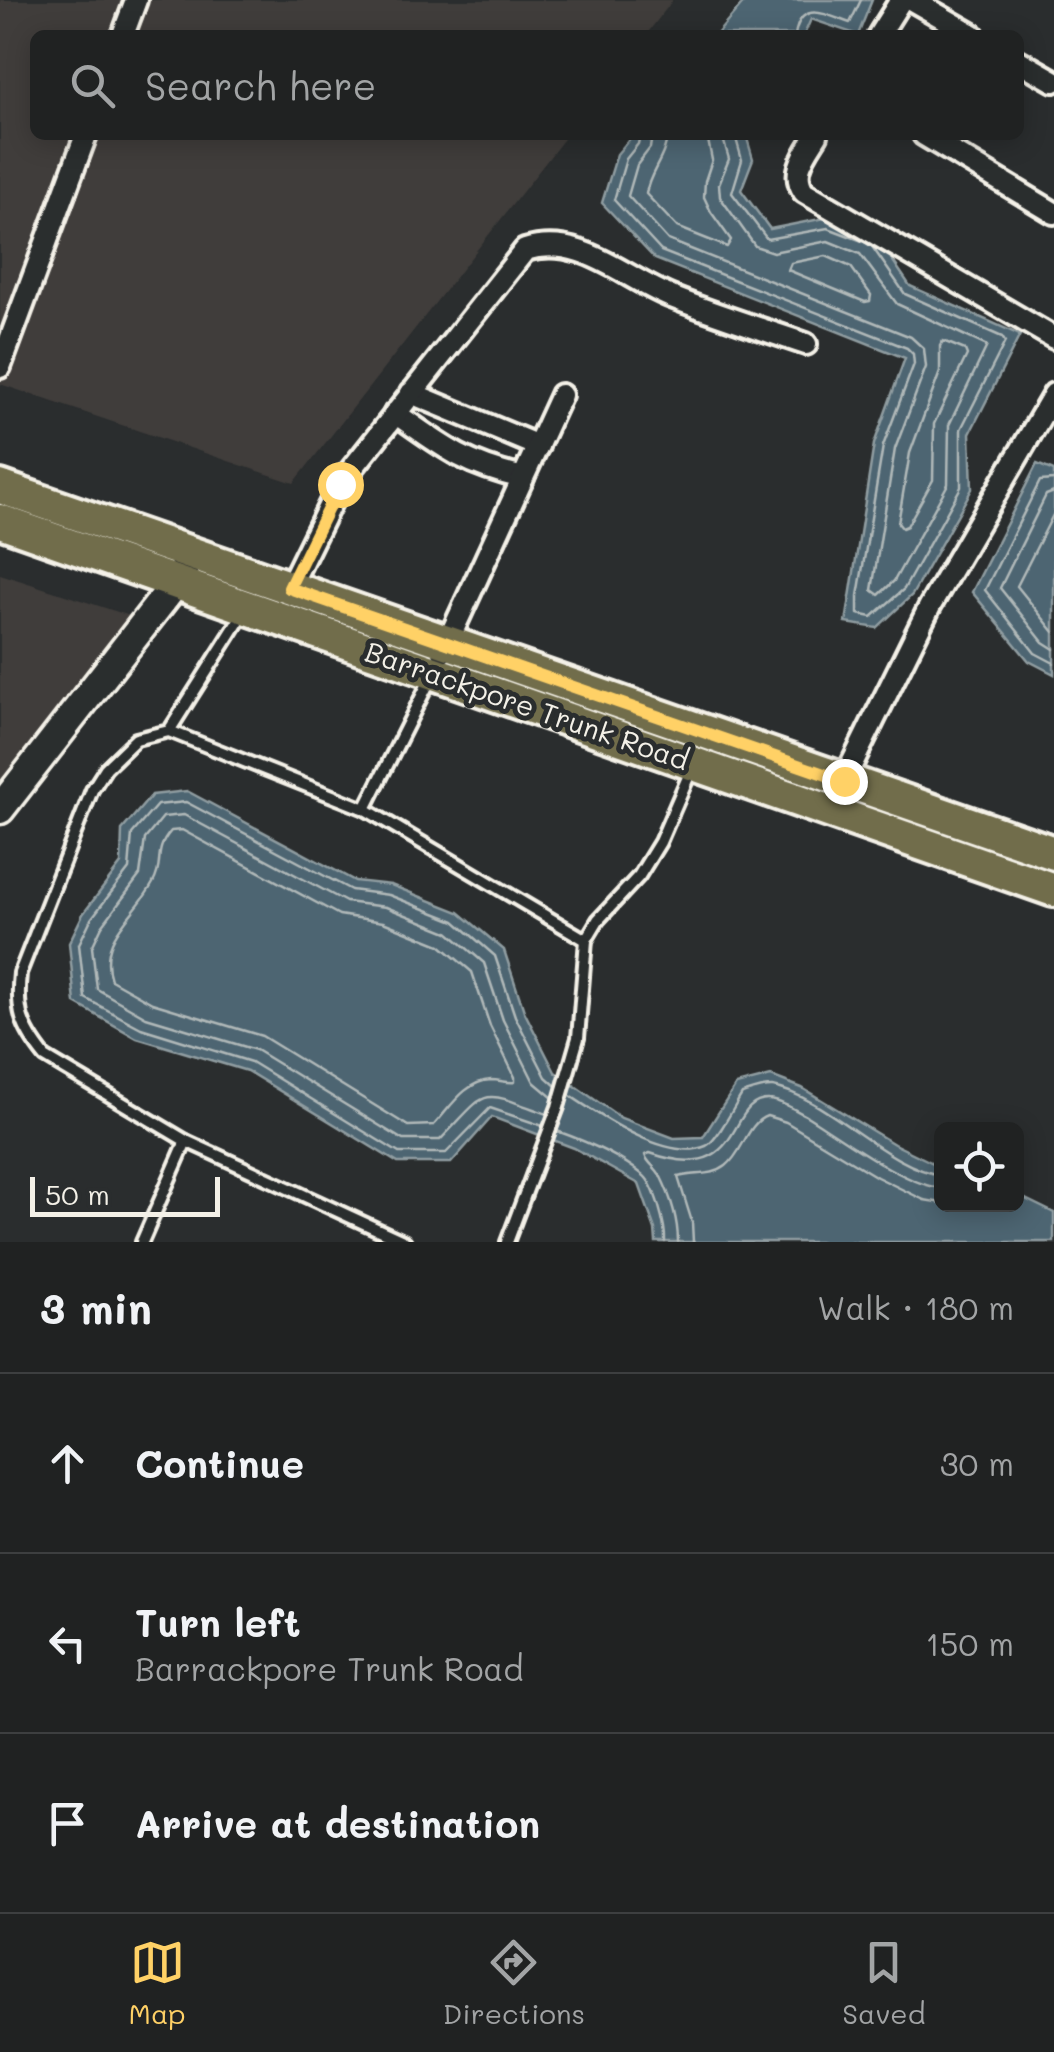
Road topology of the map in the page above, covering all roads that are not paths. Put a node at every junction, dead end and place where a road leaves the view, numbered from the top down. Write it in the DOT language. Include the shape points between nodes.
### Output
graph roads {
  1 [pos="136,0"];
  2 [pos="901,0"];
  3 [pos="912,0"];
  4 [pos="126,30"];
  5 [pos="881,30"];
  6 [pos="964,30"];
  7 [pos="1024,64"];
  8 [pos="1054,81"];
  9 [pos="84,140"];
  10 [pos="814,140"];
  11 [pos="932,140"];
  12 [pos="1054,214"];
  13 [pos="1054,338"];
  14 [pos="806,344"];
  15 [pos="0,367"];
  16 [pos="411,394"];
  17 [pos="1054,394"];
  18 [pos="561,395"];
  19 [pos="395,413"];
  20 [pos="538,446"];
  21 [pos="523,478"];
  22 [pos="0,487"];
  23 [pos="0,521"];
  24 [pos="190,554"];
  25 [pos="175,584"];
  26 [pos="289,588"];
  27 [pos="246,608"];
  28 [pos="447,643"];
  29 [pos="433,674"];
  30 [pos="168,731"];
  31 [pos="694,763"];
  32 [pos="844,781"];
  33 [pos="0,809"];
  34 [pos="365,809"];
  35 [pos="828,812"];
  36 [pos="1054,853"];
  37 [pos="1054,890"];
  38 [pos="586,940"];
  39 [pos="186,1140"];
  40 [pos="142,1242"];
  41 [pos="405,1242"];
  42 [pos="507,1242"];
  1 -- 4 [label="street"];
  2 -- 5 [label="street"];
  3 -- 6 [label="street"];
  7 -- 8 [label="street"];
  9 -- 15 [label="street"];
  10 -- 13 [label="street" via="798,171 804,192"];
  11 -- 12 [label="street"];
  14 -- 16 [label="street" via="674,298 593,256 542,245 524,250"];
  16 -- 19 [label="street"];
  16 -- 20 [label="street"];
  17 -- 32 [label="street" via="930,606"];
  18 -- 20 [label="street"];
  19 -- 21 [label="street" via="454,455"];
  19 -- 26 [label="street" via="340,484"];
  20 -- 21 [label="street"];
  21 -- 28 [label="street"];
  22 -- 24 [label="main road, Barrackpore Trunk Road"];
  23 -- 25 [label="main road, Barrackpore Trunk Road"];
  24 -- 25 [label="street"];
  24 -- 26 [label="main road, Barrackpore Trunk Road"];
  25 -- 27 [label="main road, Barrackpore Trunk Road"];
  25 -- 33 [label="street"];
  26 -- 28 [label="main road, Barrackpore Trunk Road"];
  27 -- 29 [label="main road, Barrackpore Trunk Road"];
  27 -- 30 [label="lane"];
  28 -- 29 [label="street"];
  28 -- 32 [label="main road, Barrackpore Trunk Road"];
  29 -- 31 [label="main road, Barrackpore Trunk Road"];
  29 -- 34 [label="lane"];
  30 -- 34 [label="lane"];
  30 -- 39 [label="lane" via="136,739 92,790 20,973 16,1004 45,1058"];
  31 -- 35 [label="main road, Barrackpore Trunk Road"];
  31 -- 38 [label="lane" via="660,842"];
  32 -- 35 [label="street"];
  32 -- 36 [label="main road, Barrackpore Trunk Road"];
  34 -- 38 [label="lane"];
  35 -- 37 [label="main road, Barrackpore Trunk Road"];
  38 -- 42 [label="lane" via="578,1038"];
  39 -- 40 [label="lane"];
  39 -- 41 [label="lane"];
}
